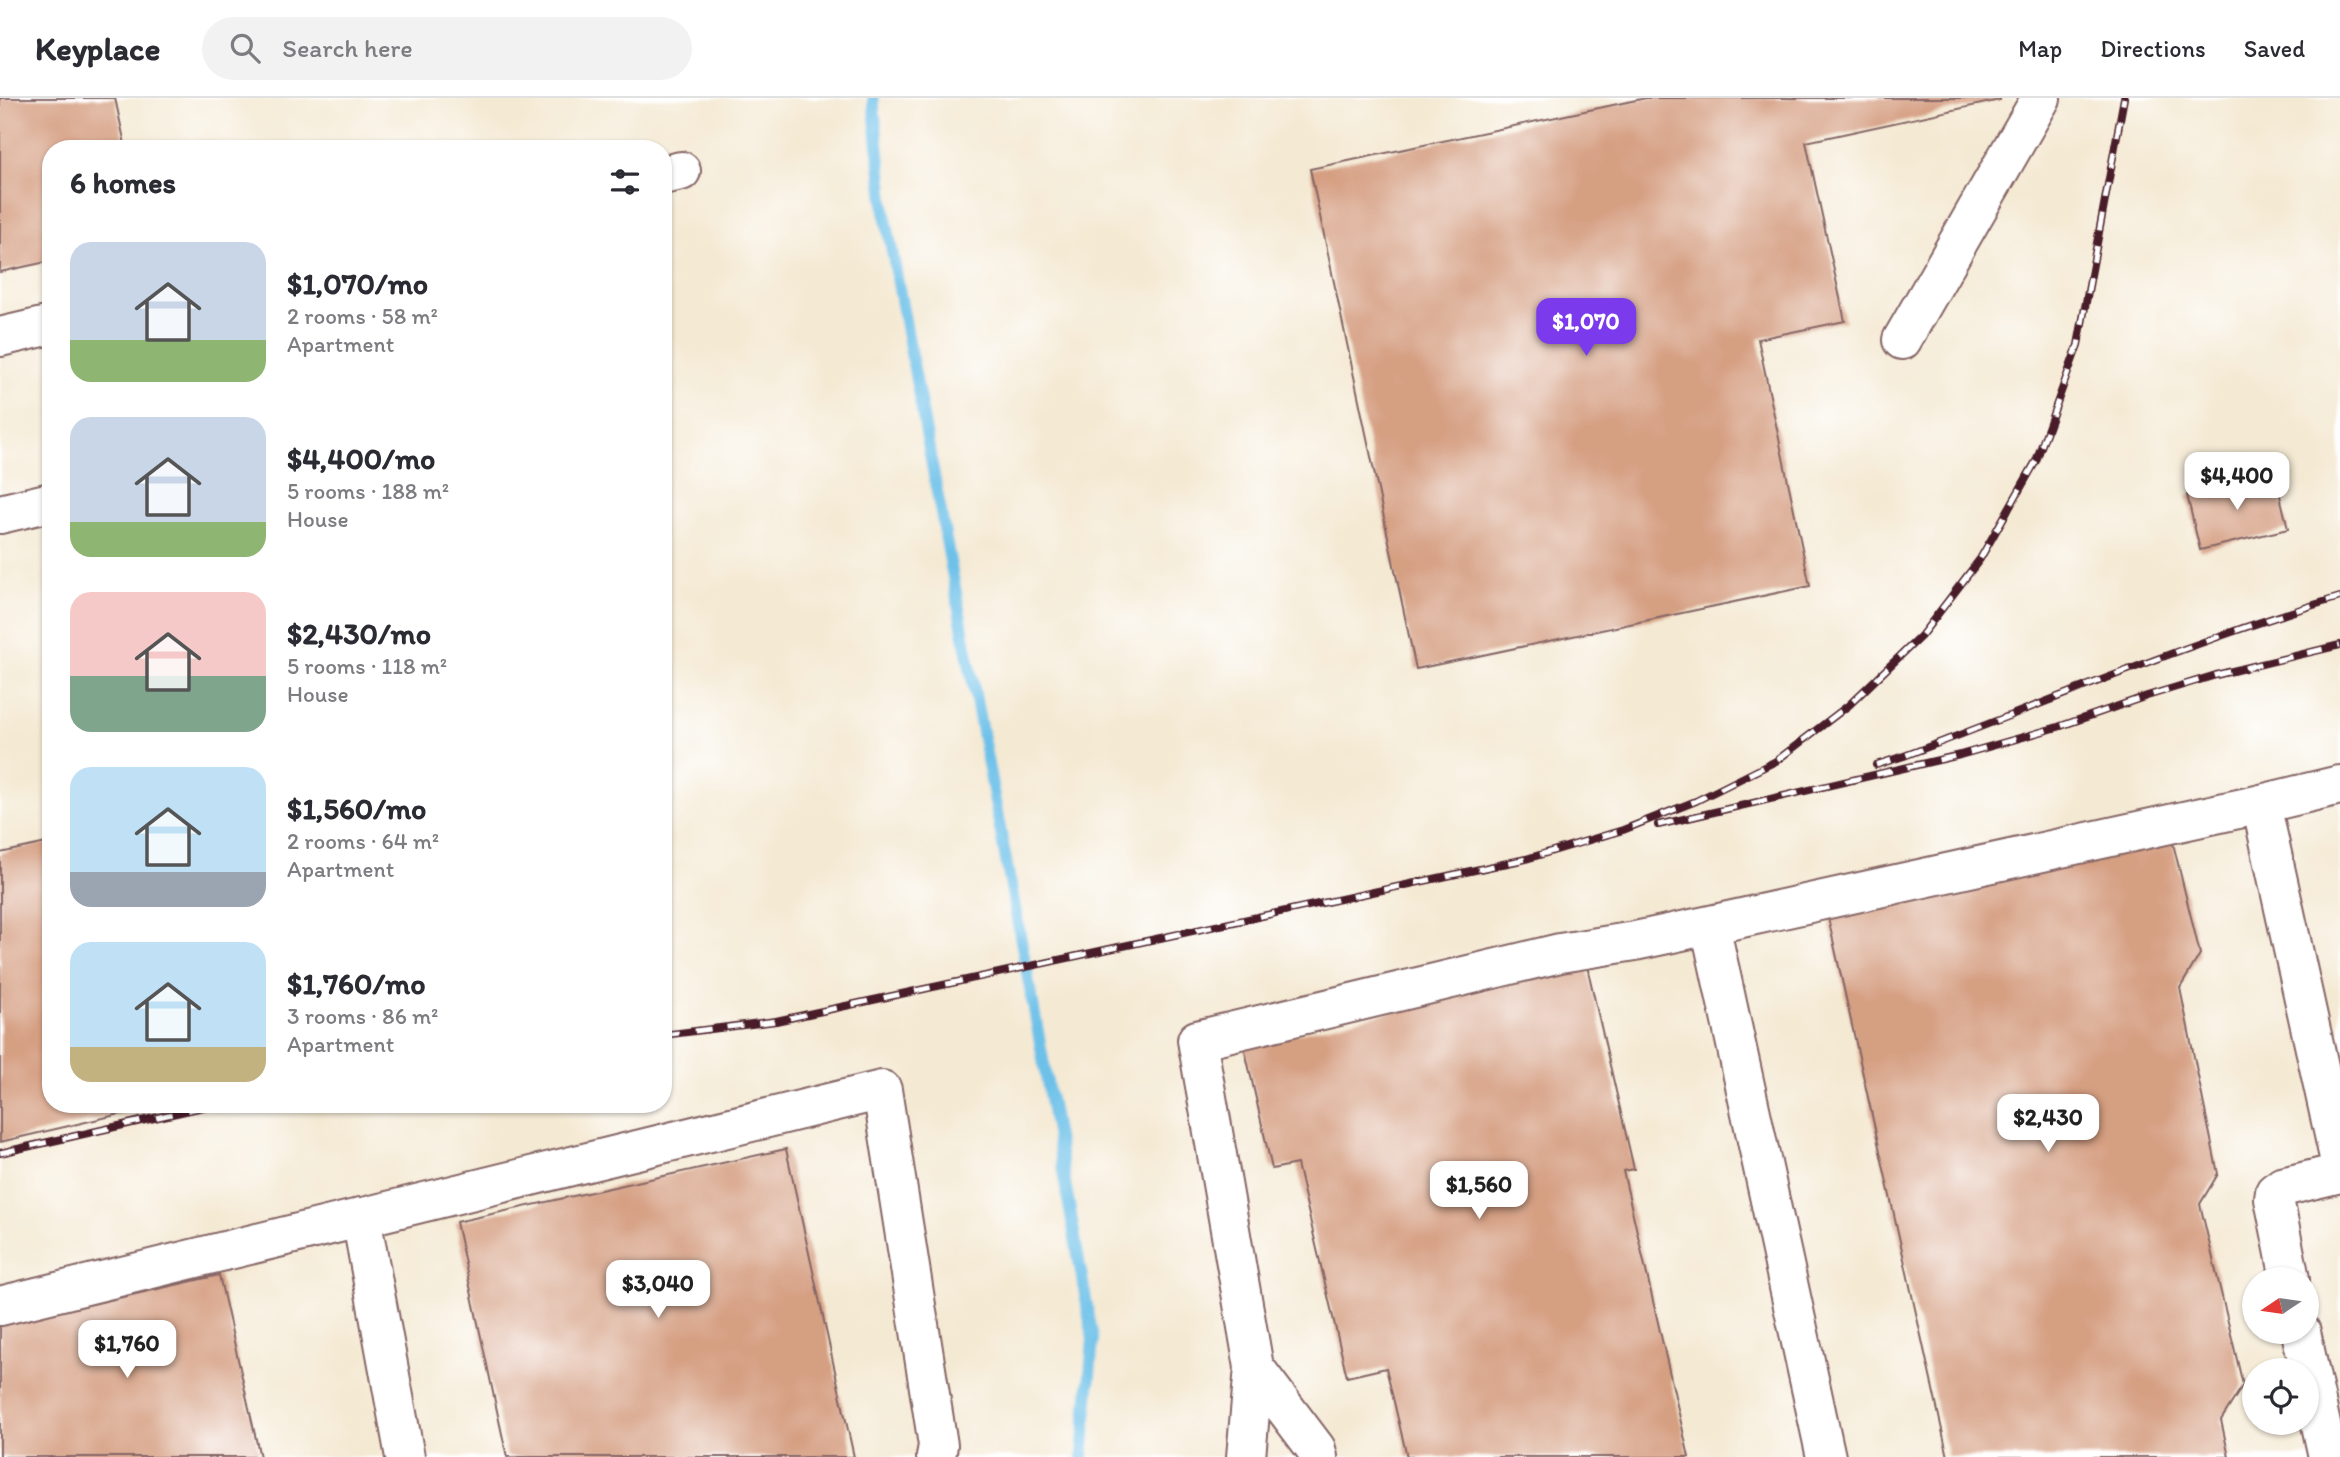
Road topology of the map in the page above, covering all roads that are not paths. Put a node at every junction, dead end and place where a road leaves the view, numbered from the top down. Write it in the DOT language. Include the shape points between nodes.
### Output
graph roads {
  1 [pos="2041,98"];
  2 [pos="42,327"];
  3 [pos="0,337"];
  4 [pos="1902,340"];
  5 [pos="42,504"];
  6 [pos="0,514"];
  7 [pos="2340,785"];
  8 [pos="2261,804"];
  9 [pos="1710,925"];
  10 [pos="2340,1162"];
  11 [pos="2340,1173"];
  12 [pos="361,1217"];
  13 [pos="2288,1267"];
  14 [pos="0,1306"];
  15 [pos="2304,1344"];
  16 [pos="1254,1367"];
  17 [pos="405,1457"];
  18 [pos="936,1457"];
  19 [pos="1247,1457"];
  20 [pos="1318,1457"];
  21 [pos="1826,1457"];
  22 [pos="2328,1457"];
  1 -- 4 [label="lane"];
  2 -- 3 [label="lane"];
  5 -- 6 [label="lane"];
  7 -- 8 [label="lane"];
  8 -- 9 [label="lane"];
  8 -- 10 [label="lane"];
  9 -- 16 [label="lane" via="1560,953 1197,1040"];
  9 -- 21 [label="lane"];
  11 -- 13 [label="lane" via="2275,1192"];
  12 -- 14 [label="lane"];
  12 -- 17 [label="lane"];
  12 -- 18 [label="lane" via="882,1090 938,1445"];
  15 -- 22 [label="lane"];
  16 -- 19 [label="lane"];
  16 -- 20 [label="lane"];
}
